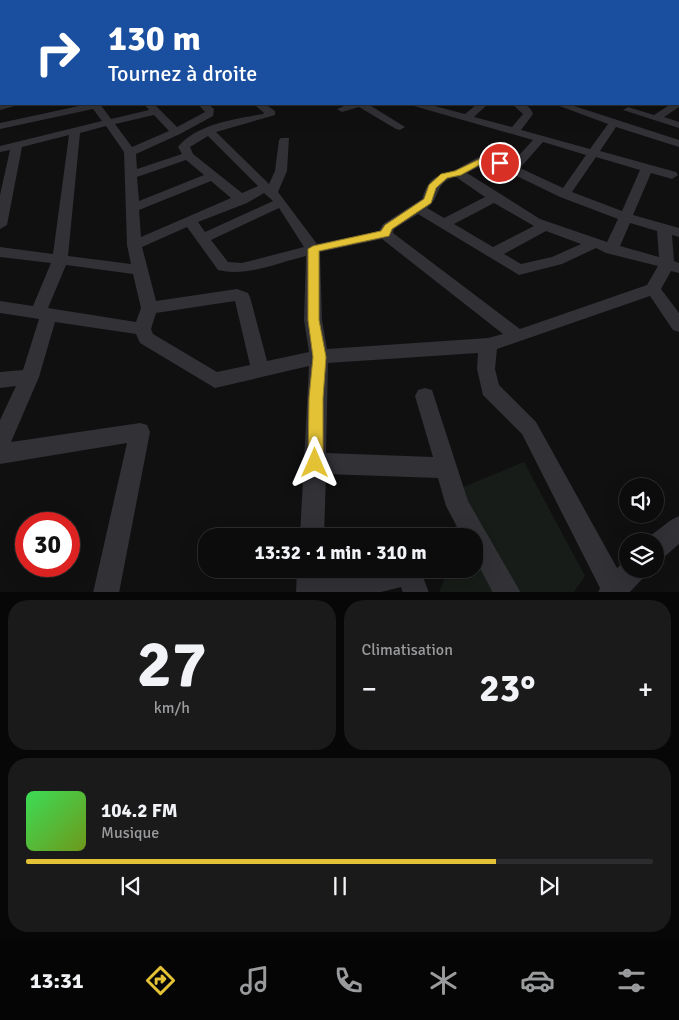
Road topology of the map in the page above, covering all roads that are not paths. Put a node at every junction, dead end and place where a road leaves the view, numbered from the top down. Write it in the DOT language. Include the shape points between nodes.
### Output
graph roads {
  1 [pos="469,0"];
  2 [pos="475,0"];
  3 [pos="91,105"];
  4 [pos="96,105"];
  5 [pos="204,105"];
  6 [pos="260,105"];
  7 [pos="356,105"];
  8 [pos="362,105"];
  9 [pos="420,105"];
  10 [pos="482,105"];
  11 [pos="519,105"];
  12 [pos="575,105"];
  13 [pos="675,105"];
  14 [pos="153,107"];
  15 [pos="342,109"];
  16 [pos="628,110"];
  17 [pos="209,114"];
  18 [pos="466,118"];
  19 [pos="656,118"];
  20 [pos="614,122"];
  21 [pos="108,123"];
  22 [pos="677,124"];
  23 [pos="224,125"];
  24 [pos="0,126"];
  25 [pos="400,126"];
  26 [pos="75,131"];
  27 [pos="514,131"];
  28 [pos="176,132"];
  29 [pos="210,132"];
  30 [pos="653,135"];
  31 [pos="542,138"];
  32 [pos="285,140"];
  33 [pos="679,144"];
  34 [pos="17,145"];
  35 [pos="0,149"];
  36 [pos="130,152"];
  37 [pos="593,153"];
  38 [pos="188,156"];
  39 [pos="647,168"];
  40 [pos="513,169"];
  41 [pos="458,173"];
  42 [pos="131,175"];
  43 [pos="677,175"];
  44 [pos="213,176"];
  45 [pos="4,194"];
  46 [pos="273,194"];
  47 [pos="565,194"];
  48 [pos="494,198"];
  49 [pos="242,200"];
  50 [pos="416,207"];
  51 [pos="132,208"];
  52 [pos="626,217"];
  53 [pos="190,221"];
  54 [pos="444,224"];
  55 [pos="0,225"];
  56 [pos="545,226"];
  57 [pos="664,229"];
  58 [pos="679,233"];
  59 [pos="385,234"];
  60 [pos="202,239"];
  61 [pos="134,244"];
  62 [pos="593,244"];
  63 [pos="313,249"];
  64 [pos="611,250"];
  65 [pos="0,252"];
  66 [pos="492,254"];
  67 [pos="60,261"];
  68 [pos="673,266"];
  69 [pos="139,270"];
  70 [pos="654,288"];
  71 [pos="0,307"];
  72 [pos="149,308"];
  73 [pos="44,314"];
  74 [pos="679,326"];
  75 [pos="142,328"];
  76 [pos="518,336"];
  77 [pos="488,344"];
  78 [pos="319,357"];
  79 [pos="260,370"];
  80 [pos="30,377"];
  81 [pos="0,380"];
  82 [pos="425,396"];
  83 [pos="0,443"];
  84 [pos="0,454"];
  85 [pos="315,463"];
  86 [pos="446,468"];
  87 [pos="312,528"];
  88 [pos="679,528"];
  89 [pos="664,540"];
  90 [pos="310,578"];
  91 [pos="625,578"];
  92 [pos="612,590"];
  93 [pos="106,592"];
  94 [pos="309,592"];
  95 [pos="320,592"];
  96 [pos="416,592"];
  97 [pos="508,592"];
  1 -- 2 [label="street"];
  3 -- 24 [label="street"];
  4 -- 21 [label="street"];
  5 -- 17 [label="street" via="210,110"];
  6 -- 23 [label="street" via="271,113"];
  7 -- 15 [label="street"];
  8 -- 25 [label="street"];
  9 -- 18 [label="street"];
  10 -- 18 [label="street"];
  11 -- 27 [label="street" via="528,114"];
  12 -- 20 [label="street"];
  13 -- 19 [label="street"];
  14 -- 21 [label="street"];
  14 -- 28 [label="street"];
  16 -- 19 [label="street"];
  17 -- 23 [label="street"];
  17 -- 28 [label="street"];
  18 -- 27 [label="street"];
  19 -- 22 [label="street"];
  20 -- 30 [label="street"];
  20 -- 37 [label="street"];
  21 -- 26 [label="street"];
  21 -- 36 [label="street"];
  22 -- 30 [label="street"];
  23 -- 29 [label="street"];
  26 -- 34 [label="street"];
  26 -- 67 [label="street"];
  27 -- 31 [label="street"];
  28 -- 36 [label="street"];
  29 -- 38 [label="street" via="185,144"];
  29 -- 46 [label="street"];
  30 -- 33 [label="street"];
  31 -- 37 [label="street"];
  31 -- 40 [label="street"];
  32 -- 46 [label="street" via="281,171"];
  34 -- 35 [label="street"];
  34 -- 45 [label="street"];
  36 -- 42 [label="street"];
  37 -- 39 [label="street"];
  37 -- 47 [label="street"];
  38 -- 42 [label="street"];
  38 -- 44 [label="street"];
  39 -- 43 [label="street"];
  39 -- 52 [label="street"];
  40 -- 41 [label="street" via="488,157"];
  40 -- 47 [label="street"];
  41 -- 48 [label="street"];
  41 -- 50 [label="street" via="444,176 432,186 428,201"];
  42 -- 51 [label="street"];
  44 -- 49 [label="street"];
  44 -- 51 [label="street"];
  45 -- 55 [label="street"];
  46 -- 49 [label="street"];
  46 -- 60 [label="street"];
  46 -- 63 [label="street"];
  47 -- 52 [label="street"];
  48 -- 54 [label="street"];
  48 -- 56 [label="street"];
  49 -- 53 [label="street"];
  50 -- 54 [label="street"];
  50 -- 59 [label="street" via="388,227"];
  51 -- 61 [label="street"];
  52 -- 57 [label="street"];
  52 -- 64 [label="street"];
  53 -- 60 [label="street"];
  53 -- 61 [label="street"];
  54 -- 66 [label="street"];
  56 -- 62 [label="street"];
  56 -- 66 [label="street"];
  57 -- 58 [label="street"];
  57 -- 68 [label="street"];
  59 -- 63 [label="street"];
  59 -- 76 [label="street"];
  60 -- 63 [label="street" via="223,266 232,269"];
  61 -- 69 [label="street"];
  62 -- 64 [label="street"];
  62 -- 66 [label="street" via="558,261 519,270"];
  63 -- 78 [label="street" via="314,320"];
  64 -- 68 [label="street"];
  65 -- 67 [label="street"];
  67 -- 69 [label="street"];
  67 -- 73 [label="street"];
  68 -- 70 [label="street"];
  69 -- 72 [label="street"];
  70 -- 74 [label="street"];
  70 -- 76 [label="street"];
  71 -- 73 [label="street"];
  72 -- 75 [label="street"];
  72 -- 79 [label="street" via="242,297"];
  73 -- 75 [label="street"];
  73 -- 80 [label="street"];
  75 -- 79 [label="street" via="146,338 215,380"];
  76 -- 77 [label="street"];
  77 -- 78 [label="street"];
  77 -- 92 [label="street" via="486,369 490,389 529,428"];
  78 -- 79 [label="street"];
  78 -- 85 [label="street"];
  80 -- 81 [label="street"];
  80 -- 83 [label="street"];
  82 -- 86 [label="street"];
  84 -- 93 [label="street" via="140,432"];
  85 -- 86 [label="street"];
  85 -- 87 [label="street"];
  86 -- 97 [label="street" via="458,506"];
  88 -- 89 [label="street"];
  90 -- 94 [label="street"];
  91 -- 92 [label="street"];
  95 -- 96 [label="street" via="409,572"];
}
